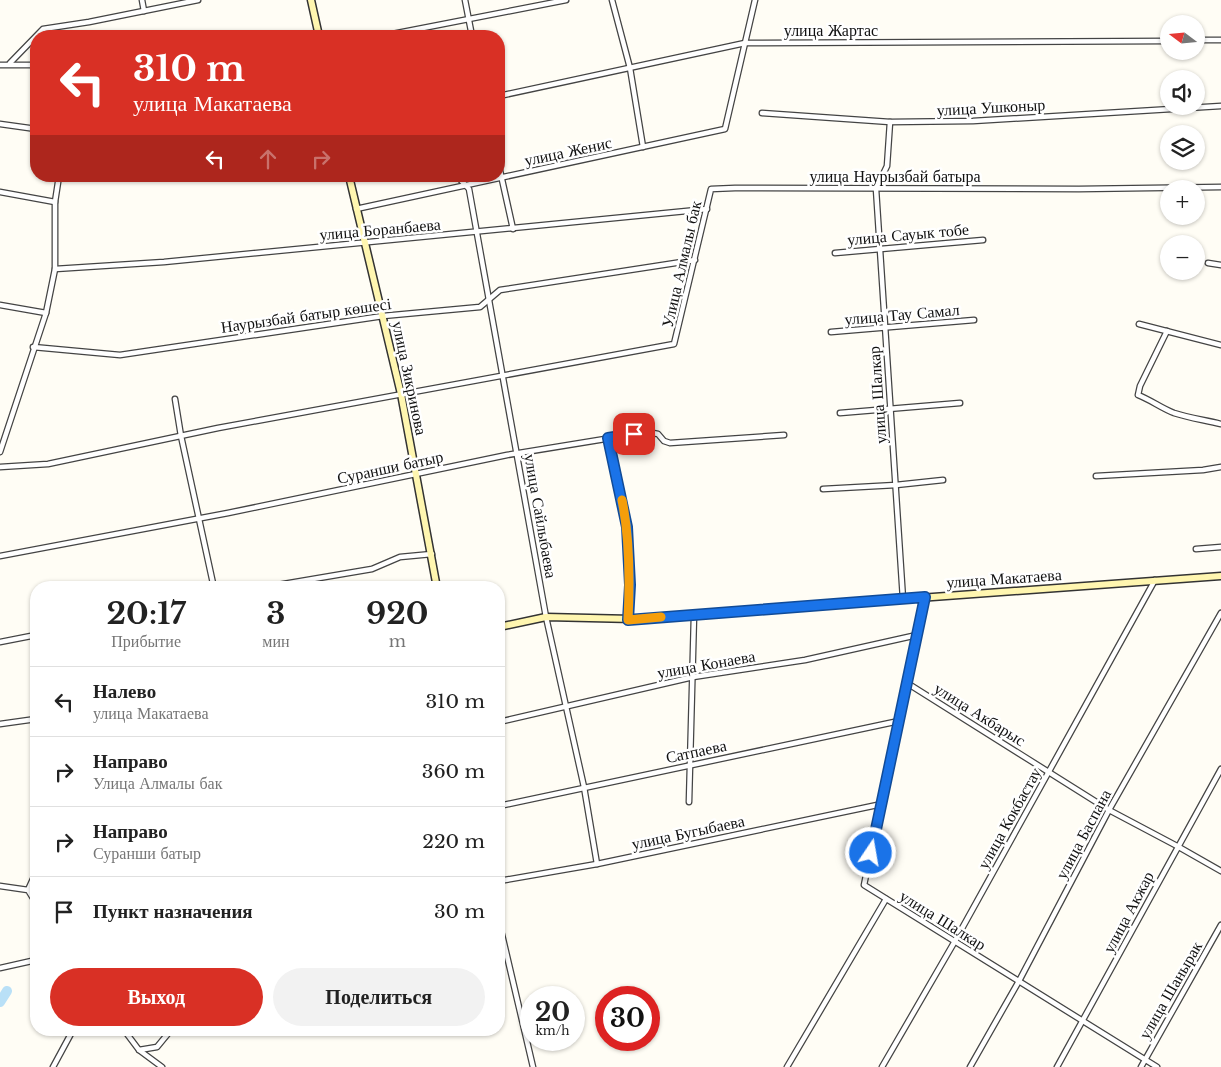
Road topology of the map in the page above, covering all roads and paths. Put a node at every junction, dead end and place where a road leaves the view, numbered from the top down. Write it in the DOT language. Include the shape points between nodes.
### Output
graph roads {
  1 [pos="142,0"];
  2 [pos="198,0"];
  3 [pos="311,0"];
  4 [pos="465,0"];
  5 [pos="566,0"];
  6 [pos="612,0"];
  7 [pos="755,0"];
  8 [pos="144,11"];
  9 [pos="469,19"];
  10 [pos="42,30"];
  11 [pos="318,30"];
  12 [pos="413,30"];
  13 [pos="471,30"];
  14 [pos="1205,40"];
  15 [pos="1221,40"];
  16 [pos="1160,41"];
  17 [pos="30,42"];
  18 [pos="745,43"];
  19 [pos="0,63"];
  20 [pos="9,63"];
  21 [pos="30,65"];
  22 [pos="630,68"];
  23 [pos="505,95"];
  24 [pos="1221,106"];
  25 [pos="762,113"];
  26 [pos="890,122"];
  27 [pos="0,124"];
  28 [pos="30,129"];
  29 [pos="643,147"];
  30 [pos="505,177"];
  31 [pos="58,182"];
  32 [pos="350,182"];
  33 [pos="462,182"];
  34 [pos="484,182"];
  35 [pos="502,182"];
  36 [pos="466,186"];
  37 [pos="1221,187"];
  38 [pos="711,189"];
  39 [pos="876,189"];
  40 [pos="0,192"];
  41 [pos="55,202"];
  42 [pos="356,209"];
  43 [pos="707,209"];
  44 [pos="513,229"];
  45 [pos="478,232"];
  46 [pos="983,240"];
  47 [pos="365,242"];
  48 [pos="880,250"];
  49 [pos="835,252"];
  50 [pos="695,260"];
  51 [pos="1208,262"];
  52 [pos="1221,265"];
  53 [pos="54,269"];
  54 [pos="489,300"];
  55 [pos="0,305"];
  56 [pos="46,312"];
  57 [pos="383,316"];
  58 [pos="974,320"];
  59 [pos="1139,324"];
  60 [pos="885,328"];
  61 [pos="1167,331"];
  62 [pos="831,332"];
  63 [pos="1221,345"];
  64 [pos="33,347"];
  65 [pos="502,376"];
  66 [pos="401,394"];
  67 [pos="175,399"];
  68 [pos="960,403"];
  69 [pos="891,408"];
  70 [pos="840,413"];
  71 [pos="1221,424"];
  72 [pos="784,435"];
  73 [pos="181,436"];
  74 [pos="608,438"];
  75 [pos="0,452"];
  76 [pos="517,453"];
  77 [pos="0,467"];
  78 [pos="1221,467"];
  79 [pos="416,474"];
  80 [pos="1096,476"];
  81 [pos="943,480"];
  82 [pos="896,486"];
  83 [pos="823,489"];
  84 [pos="200,518"];
  85 [pos="1221,546"];
  86 [pos="1196,549"];
  87 [pos="432,554"];
  88 [pos="0,556"];
  89 [pos="1221,576"];
  90 [pos="1155,580"];
  91 [pos="213,581"];
  92 [pos="301,581"];
  93 [pos="436,581"];
  94 [pos="925,597"];
  95 [pos="903,599"];
  96 [pos="1221,614"];
  97 [pos="694,615"];
  98 [pos="546,617"];
  99 [pos="628,620"];
  100 [pos="505,626"];
  101 [pos="917,635"];
  102 [pos="30,636"];
  103 [pos="0,642"];
  104 [pos="693,677"];
  105 [pos="907,683"];
  106 [pos="566,705"];
  107 [pos="505,720"];
  108 [pos="30,721"];
  109 [pos="899,721"];
  110 [pos="0,724"];
  111 [pos="691,764"];
  112 [pos="1221,769"];
  113 [pos="1048,772"];
  114 [pos="584,787"];
  115 [pos="689,802"];
  116 [pos="882,804"];
  117 [pos="505,805"];
  118 [pos="1109,810"];
  119 [pos="1177,846"];
  120 [pos="598,864"];
  121 [pos="1221,871"];
  122 [pos="505,880"];
  123 [pos="0,886"];
  124 [pos="30,886"];
  125 [pos="28,890"];
  126 [pos="30,893"];
  127 [pos="886,899"];
  128 [pos="1221,925"];
  129 [pos="954,941"];
  130 [pos="505,948"];
  131 [pos="30,961"];
  132 [pos="0,968"];
  133 [pos="1019,981"];
  134 [pos="1083,1021"];
  135 [pos="70,1036"];
  136 [pos="128,1036"];
  137 [pos="166,1036"];
  138 [pos="139,1050"];
  139 [pos="1145,1059"];
  140 [pos="53,1067"];
  141 [pos="162,1067"];
  142 [pos="533,1067"];
  143 [pos="787,1067"];
  144 [pos="882,1067"];
  145 [pos="970,1067"];
  146 [pos="1057,1067"];
  147 [pos="1141,1067"];
  148 [pos="1157,1067"];
  1 -- 8 [label="street"];
  2 -- 8 [label="street"];
  3 -- 11 [label="street"];
  4 -- 9 [label="street"];
  5 -- 9 [label="street"];
  6 -- 22 [label="street"];
  7 -- 18 [label="street"];
  8 -- 10 [label="street"];
  9 -- 12 [label="street"];
  9 -- 13 [label="street"];
  14 -- 15 [label="street"];
  16 -- 18 [label="street, улица Жартас"];
  17 -- 20 [label="street"];
  18 -- 22 [label="street, улица Жартас"];
  18 -- 29 [label="street, улица Женис" via="725,129"];
  19 -- 20 [label="street"];
  20 -- 21 [label="street"];
  22 -- 23 [label="street, улица Жартас"];
  22 -- 29 [label="street"];
  24 -- 26 [label="street, улица Ушконыр" via="973,121"];
  25 -- 26 [label="street, улица Ушконыр"];
  26 -- 39 [label="street" via="888,166"];
  27 -- 28 [label="street"];
  29 -- 30 [label="street, улица Женис"];
  31 -- 41 [label="street"];
  32 -- 42 [label="street, улица Зикринова"];
  33 -- 36 [label="street, улица Сайлыбаева"];
  34 -- 36 [label="street, улица Женис"];
  35 -- 44 [label="street"];
  36 -- 42 [label="street, улица Женис"];
  36 -- 45 [label="street, улица Сайлыбаева"];
  37 -- 39 [label="street, улица Наурызбай батыра"];
  38 -- 39 [label="street, улица Наурызбай батыра"];
  38 -- 43 [label="street, Улица Алмалы бак"];
  39 -- 48 [label="street, улица Шалкар"];
  40 -- 41 [label="street"];
  41 -- 53 [label="street"];
  42 -- 47 [label="street, улица Зикринова"];
  43 -- 44 [label="street, улица Боранбаева"];
  43 -- 50 [label="street, Улица Алмалы бак"];
  44 -- 45 [label="street, улица Боранбаева"];
  45 -- 47 [label="street, улица Боранбаева"];
  45 -- 54 [label="street, улица Сайлыбаева"];
  46 -- 48 [label="street, улица Сауык тобе"];
  47 -- 53 [label="street, улица Боранбаева" via="164,262"];
  47 -- 57 [label="street, улица Зикринова"];
  48 -- 49 [label="street, улица Сауык тобе"];
  48 -- 60 [label="street, улица Шалкар"];
  50 -- 54 [label="street, Наурызбай батыр көшесі" via="500,290"];
  50 -- 65 [label="street, Улица Алмалы бак" via="674,344"];
  51 -- 52 [label="street"];
  53 -- 56 [label="street"];
  54 -- 57 [label="street, Наурызбай батыр көшесі" via="480,307"];
  54 -- 65 [label="street, улица Сайлыбаева"];
  55 -- 56 [label="street"];
  56 -- 64 [label="street"];
  57 -- 64 [label="street, Наурызбай батыр көшесі" via="120,355"];
  57 -- 66 [label="street, улица Зикринова"];
  58 -- 60 [label="street, улица Тау Самал"];
  59 -- 61 [label="street"];
  60 -- 62 [label="street, улица Тау Самал"];
  60 -- 69 [label="street, улица Шалкар"];
  61 -- 63 [label="street"];
  61 -- 71 [label="street" via="1138,396 1173,412"];
  64 -- 75 [label="street"];
  65 -- 66 [label="street"];
  65 -- 76 [label="street, улица Сайлыбаева"];
  66 -- 73 [label="street"];
  66 -- 79 [label="street, улица Зикринова"];
  67 -- 73 [label="street"];
  68 -- 69 [label="street"];
  69 -- 70 [label="street"];
  69 -- 82 [label="street, улица Шалкар"];
  72 -- 74 [label="street, Суранши батыр" via="678,443 667,443 653,432"];
  73 -- 77 [label="street" via="48,464"];
  73 -- 84 [label="street"];
  74 -- 76 [label="street, Суранши батыр"];
  74 -- 99 [label="street" via="627,527"];
  76 -- 79 [label="street, Суранши батыр"];
  76 -- 98 [label="street, улица Сайлыбаева"];
  78 -- 80 [label="street"];
  79 -- 84 [label="street, Суранши батыр"];
  79 -- 87 [label="street, улица Зикринова"];
  81 -- 82 [label="street"];
  82 -- 83 [label="street"];
  82 -- 95 [label="street, улица Шалкар"];
  84 -- 88 [label="street, Суранши батыр"];
  84 -- 91 [label="street"];
  85 -- 86 [label="street"];
  87 -- 92 [label="street" via="400,557 372,569"];
  87 -- 93 [label="street, улица Зикринова"];
  89 -- 90 [label="street, улица Макатаева"];
  90 -- 94 [label="street, улица Макатаева"];
  90 -- 113 [label="street, улица Кокбастау"];
  94 -- 95 [label="street, улица Макатаева"];
  94 -- 101 [label="street, улица Шалкар"];
  95 -- 97 [label="street, улица Макатаева"];
  96 -- 118 [label="street, улица Баспана"];
  97 -- 99 [label="street, улица Макатаева"];
  97 -- 104 [label="street"];
  98 -- 99 [label="street, улица Макатаева"];
  98 -- 100 [label="street, улица Макатаева"];
  98 -- 106 [label="street, улица Сайлыбаева"];
  101 -- 104 [label="street, улица Конаева" via="805,660"];
  101 -- 105 [label="street, улица Шалкар"];
  102 -- 103 [label="street"];
  104 -- 106 [label="street, улица Конаева"];
  104 -- 111 [label="street"];
  105 -- 109 [label="street, улица Шалкар"];
  105 -- 113 [label="street, улица Акбарыс"];
  106 -- 107 [label="street, улица Конаева"];
  106 -- 114 [label="street, улица Сайлыбаева"];
  108 -- 110 [label="street"];
  109 -- 111 [label="street, Сатпаева"];
  109 -- 116 [label="street, улица Шалкар"];
  111 -- 114 [label="street, Сатпаева"];
  111 -- 115 [label="street"];
  112 -- 119 [label="street, улица Акжар"];
  113 -- 118 [label="street, улица Акбарыс"];
  113 -- 129 [label="street, улица Кокбастау"];
  114 -- 117 [label="street, Сатпаева"];
  114 -- 120 [label="street, улица Сайлыбаева"];
  116 -- 120 [label="street, улица Бугыбаева"];
  116 -- 127 [label="street, улица Шалкар" via="864,885"];
  118 -- 119 [label="street, улица Акбарыс"];
  118 -- 133 [label="street, улица Баспана"];
  119 -- 121 [label="street, улица Акбарыс"];
  119 -- 134 [label="street, улица Акжар"];
  120 -- 122 [label="street, улица Бугыбаева"];
  123 -- 125 [label="street"];
  124 -- 125 [label="street"];
  125 -- 126 [label="street"];
  127 -- 129 [label="street, улица Шалкар"];
  127 -- 143 [label="street"];
  128 -- 139 [label="street, улица Шанырак"];
  129 -- 133 [label="street, улица Шалкар"];
  129 -- 144 [label="street, улица Кокбастау"];
  130 -- 142 [label="street"];
  131 -- 132 [label="street"];
  133 -- 134 [label="street, улица Шалкар"];
  133 -- 145 [label="street, улица Баспана"];
  134 -- 139 [label="street, улица Шалкар"];
  134 -- 146 [label="street, улица Акжар"];
  135 -- 140 [label="street"];
  136 -- 138 [label="street"];
  137 -- 138 [label="street" via="157,1047"];
  138 -- 141 [label="street"];
  139 -- 147 [label="street, улица Шанырак"];
  139 -- 148 [label="street, улица Шалкар"];
}
